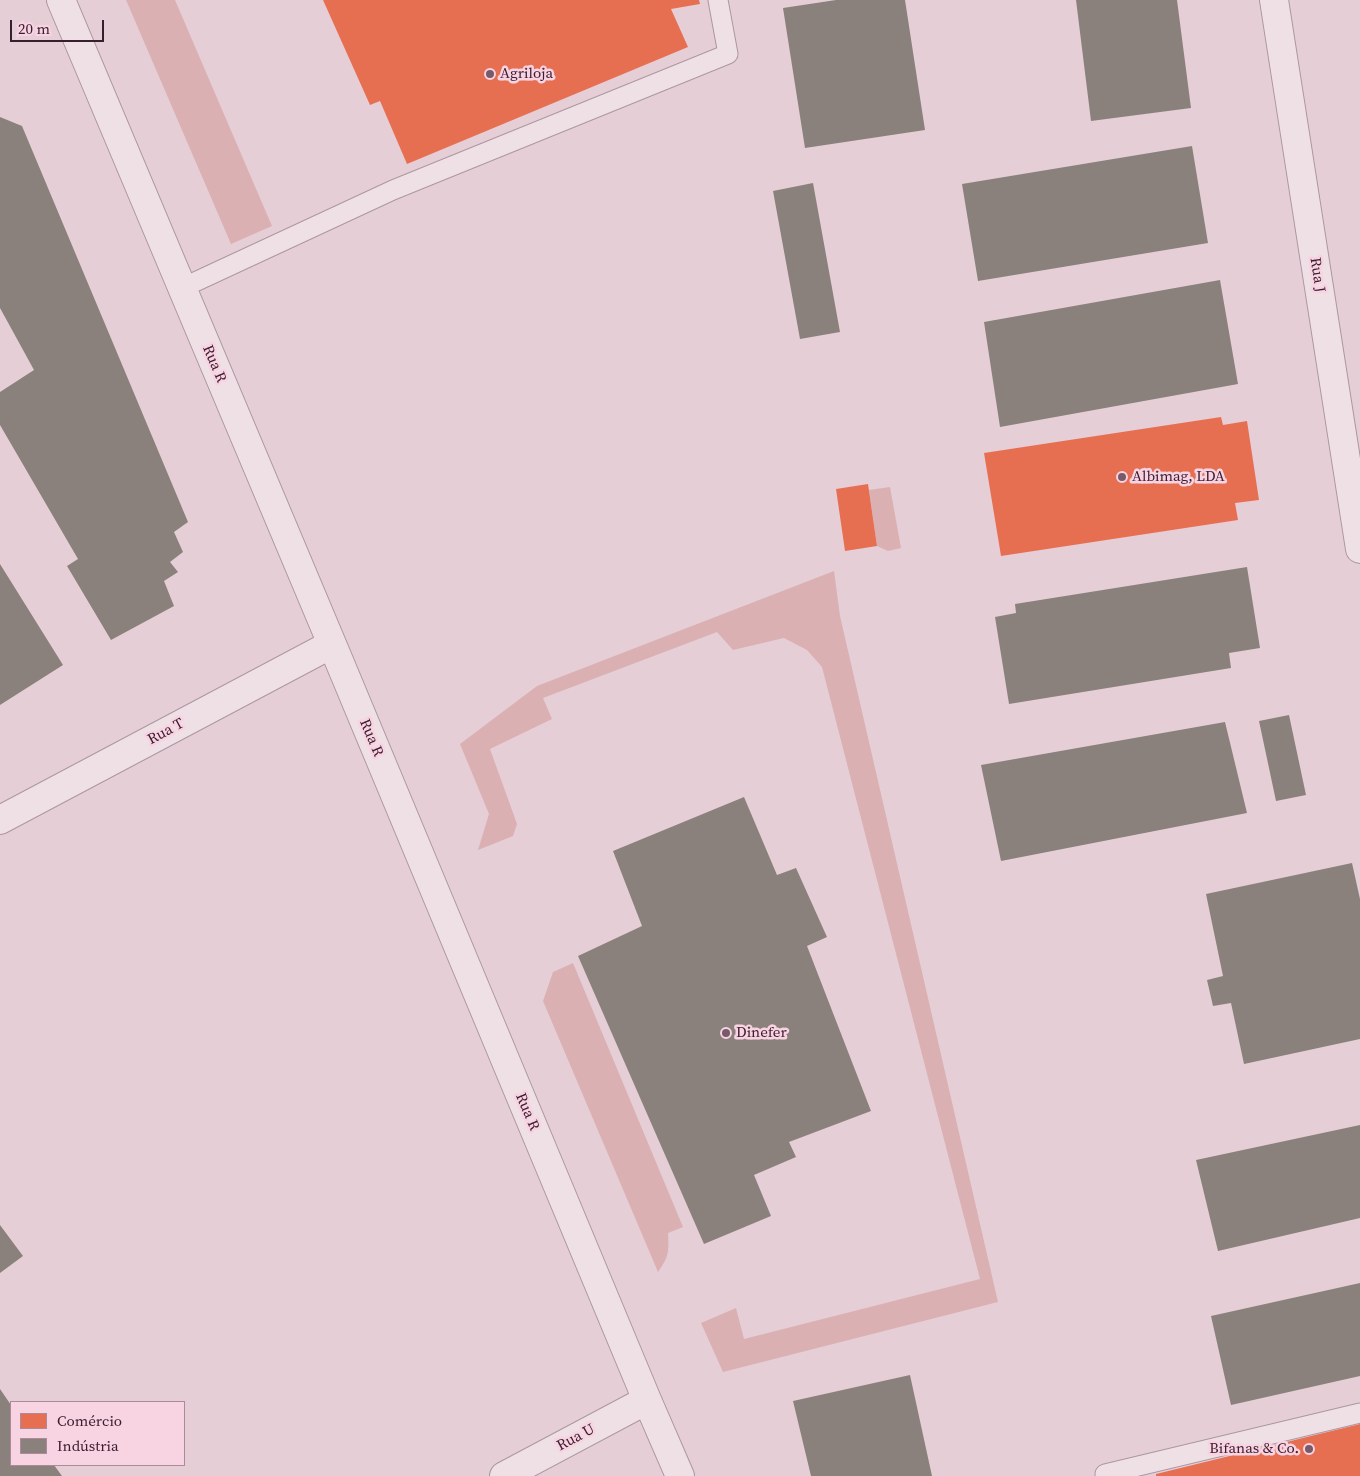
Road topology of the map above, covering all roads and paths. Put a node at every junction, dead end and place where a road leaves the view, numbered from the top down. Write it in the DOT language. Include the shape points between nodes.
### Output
graph roads {
  1 [pos="61,0"];
  2 [pos="718,0"];
  3 [pos="1274,0"];
  4 [pos="182,288"];
  5 [pos="1360,549"];
  6 [pos="332,644"];
  7 [pos="0,820"];
  8 [pos="647,1400"];
  9 [pos="1360,1413"];
  10 [pos="1105,1474"];
  11 [pos="504,1476"];
  12 [pos="680,1476"];
  1 -- 4 [label="street, Rua R"];
  2 -- 4 [label="lane" via="728,54 393,190"];
  3 -- 5 [label="street, Rua J"];
  4 -- 6 [label="street, Rua R"];
  6 -- 7 [label="street, Rua T"];
  6 -- 8 [label="street, Rua R"];
  8 -- 11 [label="street, Rua U"];
  8 -- 12 [label="street, Rua R"];
  9 -- 10 [label="lane"];
}
